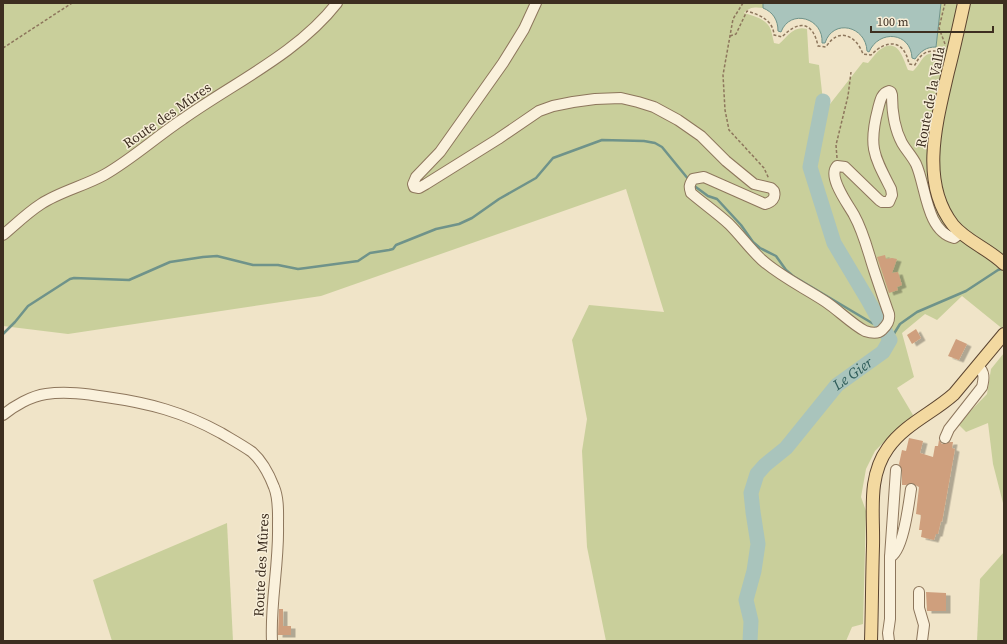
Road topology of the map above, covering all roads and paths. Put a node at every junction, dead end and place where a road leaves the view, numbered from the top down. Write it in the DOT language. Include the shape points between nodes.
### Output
graph roads {
  1 [pos="72,3"];
  2 [pos="337,3"];
  3 [pos="536,3"];
  4 [pos="743,3"];
  5 [pos="945,3"];
  6 [pos="964,3"];
  7 [pos="939,28"];
  8 [pos="730,36"];
  9 [pos="3,48"];
  10 [pos="952,55"];
  11 [pos="851,72"];
  12 [pos="837,166"];
  13 [pos="766,186"];
  14 [pos="961,233"];
  15 [pos="3,235"];
  16 [pos="1000,260"];
  17 [pos="1004,334"];
  18 [pos="978,366"];
  19 [pos="3,415"];
  20 [pos="945,438"];
  21 [pos="896,470"];
  22 [pos="911,489"];
  23 [pos="890,557"];
  24 [pos="919,592"];
  25 [pos="871,638"];
  26 [pos="888,638"];
  27 [pos="272,641"];
  28 [pos="922,641"];
  1 -- 9 [label="path"];
  2 -- 15 [label="street, Route des Mûres" via="299,41 257,72 183,118 122,164 41,204"];
  3 -- 13 [label="street" via="506,58 440,152 416,177 414,187 419,188 426,184 539,111 573,102 621,98 654,107 678,120 701,136 754,184"];
  4 -- 8 [label="path" via="733,19"];
  5 -- 7 [label="path"];
  6 -- 10 [label="main road, Route de la Valla"];
  8 -- 10 [label="path" via="736,34 747,11 768,21 774,29 774,35 782,38 794,27 809,27 816,37 818,46 826,47 833,38 840,35 848,36 856,40 863,54 871,55 878,48 892,43 904,50 909,64 915,65 921,55 931,50"];
  8 -- 13 [label="path" via="723,75 729,130 764,168 769,179"];
  10 -- 14 [label="main road, Route de la Valla" via="937,124 934,165 940,203 948,218"];
  11 -- 12 [label="path" via="836,145"];
  12 -- 13 [label="street" via="834,177 866,242 889,314 890,319 883,329 875,333 866,331 763,261 728,223 691,193 689,188 693,179 704,177 765,204 772,201 775,194"];
  12 -- 14 [label="street" via="845,167 879,200 889,202 891,189 876,159 873,134 880,101 886,92 891,92 896,128 915,163 930,214 935,223 950,237 954,238"];
  14 -- 16 [label="main road, Route de la Valla"];
  17 -- 18 [label="main road"];
  18 -- 20 [label="street" via="984,374 982,387 949,429"];
  18 -- 25 [label="main road" via="945,403 906,430 888,448 879,466 875,477 872,507 874,526"];
  19 -- 27 [label="street, Route des Mûres" via="30,399 46,394 83,394 139,402 199,421 233,439 252,453 266,469 275,489 278,512"];
  21 -- 23 [label="street"];
  22 -- 23 [label="street" via="899,546"];
  23 -- 26 [label="street"];
  24 -- 28 [label="street" via="919,608 924,625"];
  25 -- 26 [label="street"];
}
